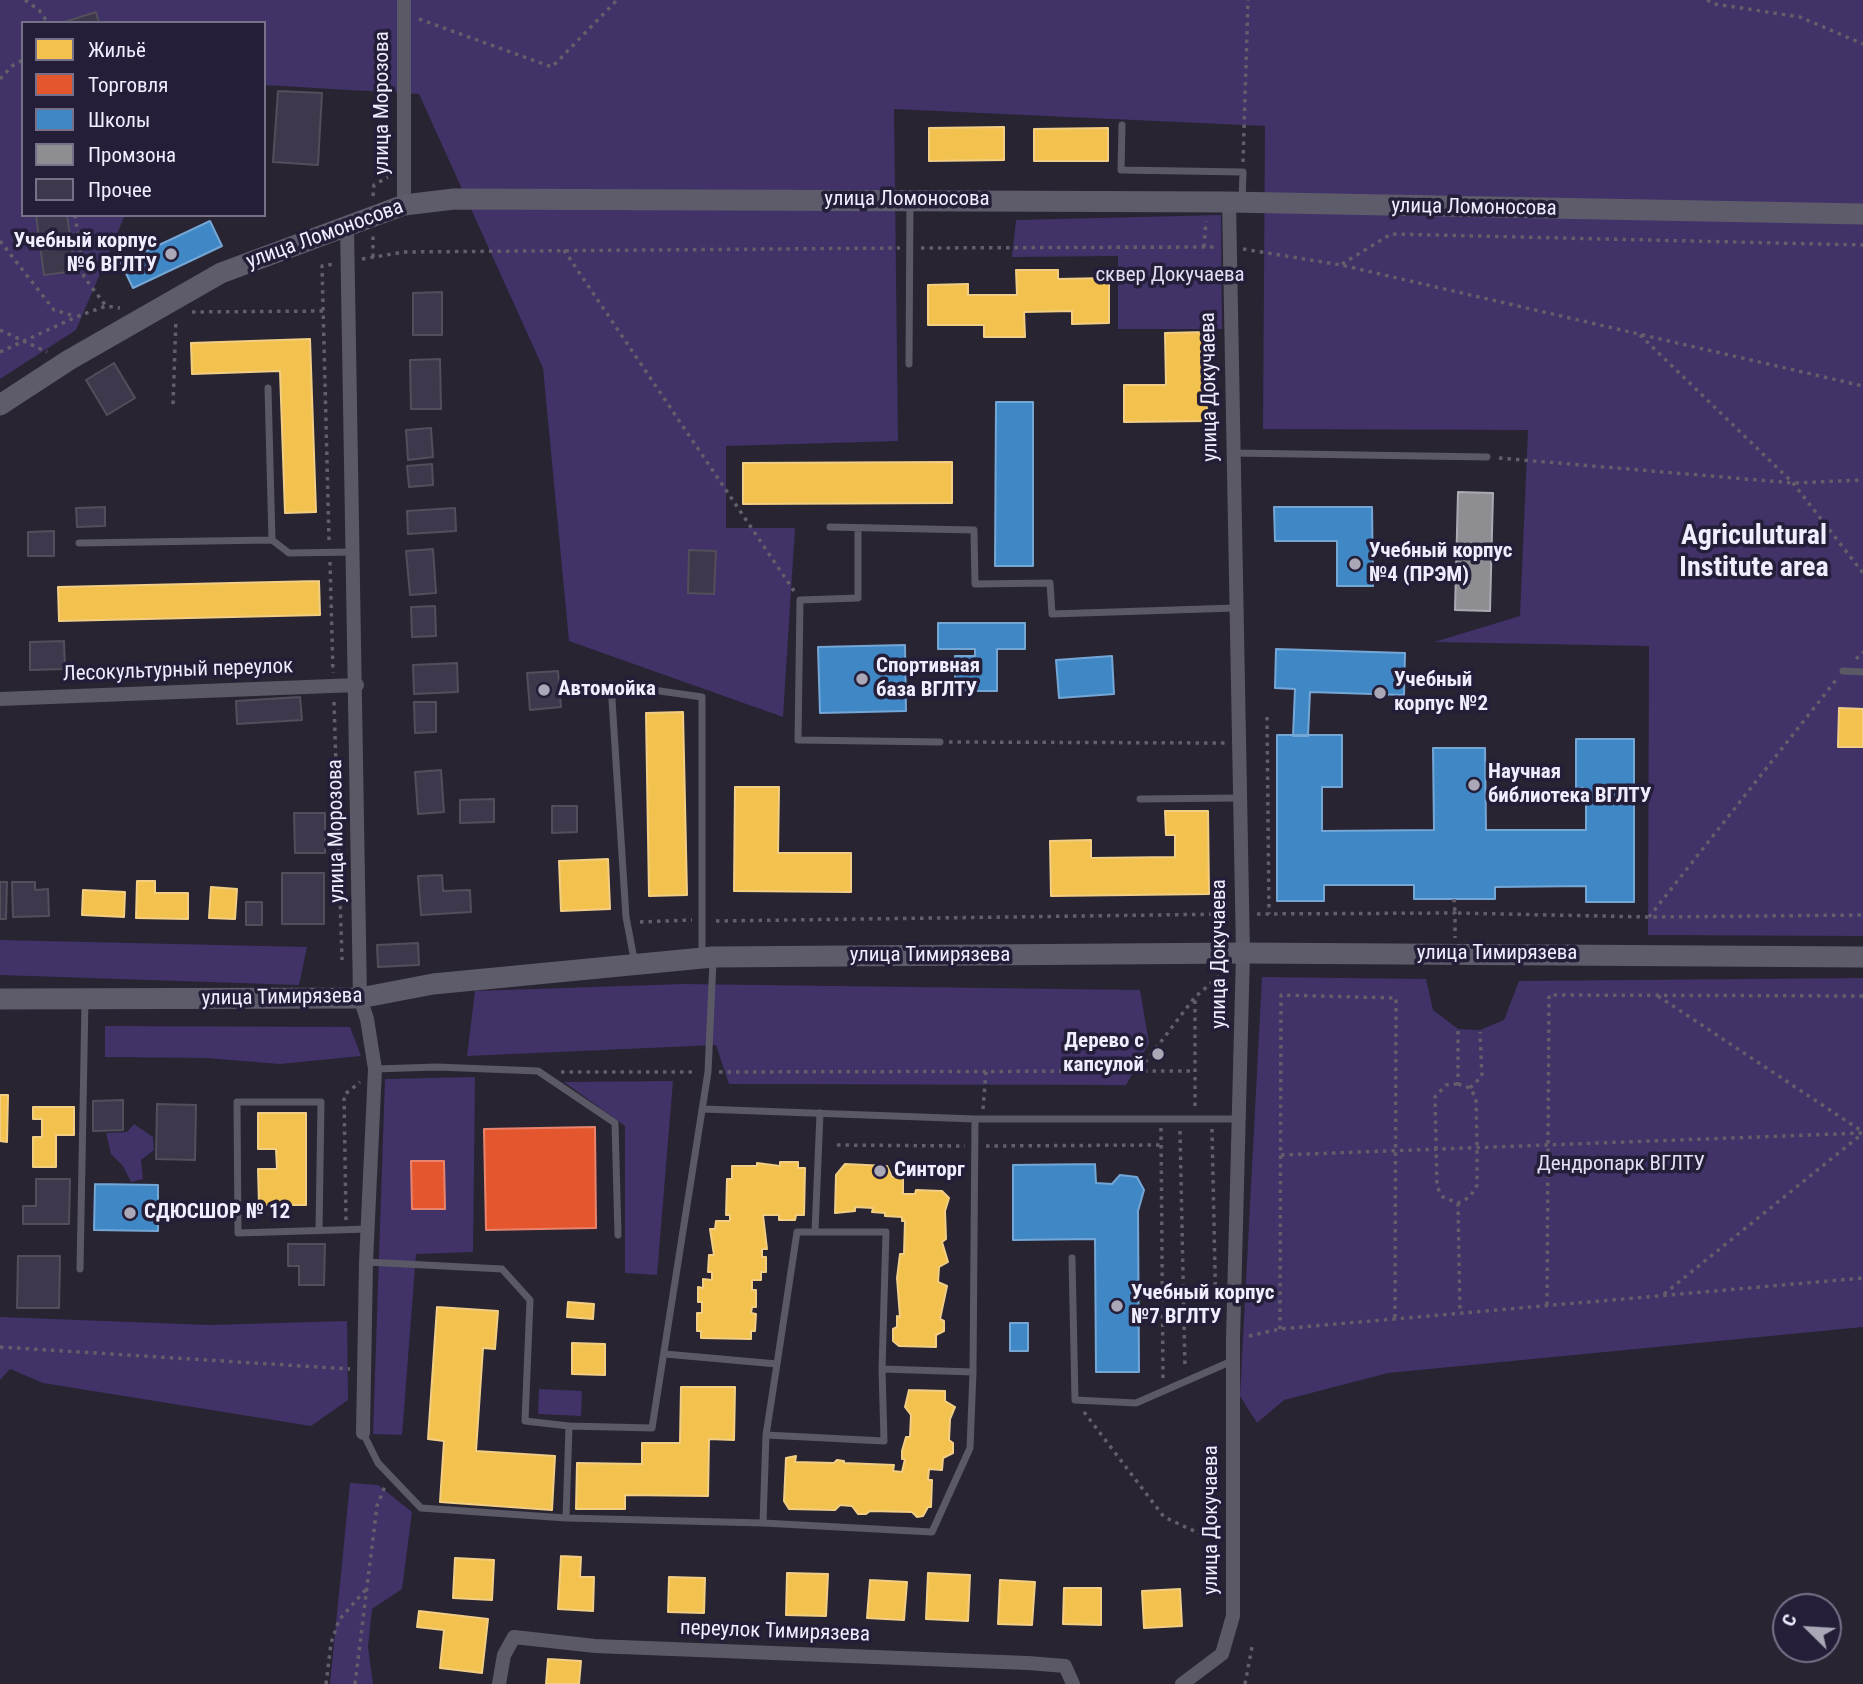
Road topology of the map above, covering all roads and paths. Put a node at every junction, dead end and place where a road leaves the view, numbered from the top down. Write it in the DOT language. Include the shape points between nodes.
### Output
graph roads {
  1 [pos="25,0"];
  2 [pos="617,0"];
  3 [pos="1248,0"];
  4 [pos="1707,0"];
  5 [pos="404,7"];
  6 [pos="47,21"];
  7 [pos="1863,44"];
  8 [pos="21,61"];
  9 [pos="0,79"];
  10 [pos="1122,125"];
  11 [pos="1243,172"];
  12 [pos="910,200"];
  13 [pos="1235,202"];
  14 [pos="404,205"];
  15 [pos="1863,214"];
  16 [pos="75,217"];
  17 [pos="347,226"];
  18 [pos="0,241"];
  19 [pos="1863,245"];
  20 [pos="1228,247"];
  21 [pos="909,248"];
  22 [pos="564,250"];
  23 [pos="348,261"];
  24 [pos="1341,265"];
  25 [pos="106,306"];
  26 [pos="172,307"];
  27 [pos="123,309"];
  28 [pos="323,311"];
  29 [pos="76,317"];
  30 [pos="0,330"];
  31 [pos="1640,334"];
  32 [pos="20,341"];
  33 [pos="0,352"];
  34 [pos="69,360"];
  35 [pos="909,363"];
  36 [pos="1863,386"];
  37 [pos="268,388"];
  38 [pos="173,404"];
  39 [pos="0,405"];
  40 [pos="1232,453"];
  41 [pos="1487,457"];
  42 [pos="1863,480"];
  43 [pos="1793,483"];
  44 [pos="830,527"];
  45 [pos="858,528"];
  46 [pos="272,540"];
  47 [pos="79,543"];
  48 [pos="330,552"];
  49 [pos="354,552"];
  50 [pos="1863,573"];
  51 [pos="800,600"];
  52 [pos="1235,608"];
  53 [pos="1863,652"];
  54 [pos="1843,671"];
  55 [pos="1863,672"];
  56 [pos="611,684"];
  57 [pos="357,685"];
  58 [pos="333,686"];
  59 [pos="564,689"];
  60 [pos="0,699"];
  61 [pos="1268,717"];
  62 [pos="940,742"];
  63 [pos="1238,743"];
  64 [pos="1239,798"];
  65 [pos="1140,799"];
  66 [pos="1454,899"];
  67 [pos="1455,912"];
  68 [pos="1242,914"];
  69 [pos="1269,914"];
  70 [pos="1863,915"];
  71 [pos="1649,917"];
  72 [pos="702,920"];
  73 [pos="627,922"];
  74 [pos="1242,953"];
  75 [pos="1455,954"];
  76 [pos="1863,957"];
  77 [pos="708,958"];
  78 [pos="342,963"];
  79 [pos="635,964"];
  80 [pos="1657,995"];
  81 [pos="1863,996"];
  82 [pos="360,998"];
  83 [pos="0,999"];
  84 [pos="85,1000"];
  85 [pos="1458,1031"];
  86 [pos="1480,1032"];
  87 [pos="375,1069"];
  88 [pos="1194,1070"];
  89 [pos="538,1071"];
  90 [pos="986,1071"];
  91 [pos="1139,1071"];
  92 [pos="708,1072"];
  93 [pos="1458,1084"];
  94 [pos="1470,1088"];
  95 [pos="702,1109"];
  96 [pos="820,1113"];
  97 [pos="979,1119"];
  98 [pos="1161,1119"];
  99 [pos="1180,1119"];
  100 [pos="1195,1119"];
  101 [pos="1212,1119"];
  102 [pos="1240,1119"];
  103 [pos="1863,1133"];
  104 [pos="837,1145"];
  105 [pos="1161,1145"];
  106 [pos="1548,1145"];
  107 [pos="975,1147"];
  108 [pos="1476,1147"];
  109 [pos="1436,1149"];
  110 [pos="1395,1151"];
  111 [pos="1280,1155"];
  112 [pos="1458,1203"];
  113 [pos="346,1229"];
  114 [pos="368,1229"];
  115 [pos="319,1230"];
  116 [pos="815,1232"];
  117 [pos="618,1235"];
  118 [pos="1072,1258"];
  119 [pos="366,1262"];
  120 [pos="80,1269"];
  121 [pos="1863,1278"];
  122 [pos="1662,1296"];
  123 [pos="1547,1306"];
  124 [pos="1460,1313"];
  125 [pos="1395,1319"];
  126 [pos="1216,1326"];
  127 [pos="1280,1329"];
  128 [pos="1233,1339"];
  129 [pos="0,1347"];
  130 [pos="665,1354"];
  131 [pos="1233,1361"];
  132 [pos="777,1364"];
  133 [pos="882,1369"];
  134 [pos="363,1370"];
  135 [pos="974,1372"];
  136 [pos="1185,1380"];
  137 [pos="1163,1392"];
  138 [pos="1075,1400"];
  139 [pos="569,1426"];
  140 [pos="363,1433"];
  141 [pos="766,1435"];
  142 [pos="388,1476"];
  143 [pos="566,1518"];
  144 [pos="763,1523"];
  145 [pos="1219,1549"];
  146 [pos="369,1586"];
  147 [pos="1252,1647"];
  148 [pos="326,1684"];
  149 [pos="355,1684"];
  150 [pos="499,1684"];
  151 [pos="1073,1684"];
  152 [pos="1182,1684"];
  153 [pos="1245,1684"];
  1 -- 6 [label="path"];
  2 -- 5 [label="path" via="552,67"];
  3 -- 11 [label="path"];
  4 -- 7 [label="path" via="1800,17"];
  5 -- 14 [label="street, улица Морозова"];
  8 -- 9 [label="path"];
  10 -- 11 [label="lane" via="1121,170"];
  11 -- 13 [label="lane"];
  12 -- 13 [label="main road, улица Ломоносова"];
  12 -- 14 [label="main road, улица Ломоносова" via="454,199"];
  12 -- 21 [label="lane"];
  13 -- 15 [label="main road, улица Ломоносова"];
  13 -- 20 [label="street, улица Докучаева"];
  14 -- 17 [label="main road, улица Ломоносова"];
  16 -- 25 [label="path" via="85,277"];
  17 -- 23 [label="street, улица Морозова"];
  17 -- 26 [label="main road, улица Ломоносова" via="221,273"];
  18 -- 29 [label="path" via="54,310"];
  19 -- 24 [label="path" via="1391,234"];
  20 -- 21 [label="path"];
  20 -- 24 [label="path"];
  20 -- 40 [label="street, улица Докучаева"];
  21 -- 22 [label="path"];
  21 -- 35 [label="lane"];
  22 -- 23 [label="path" via="404,252"];
  22 -- 51 [label="path"];
  23 -- 28 [label="path" via="322,266"];
  23 -- 49 [label="street, улица Морозова"];
  24 -- 31 [label="path"];
  25 -- 27 [label="path"];
  25 -- 29 [label="path"];
  26 -- 28 [label="path"];
  26 -- 34 [label="main road, улица Ломоносова"];
  26 -- 38 [label="path"];
  28 -- 48 [label="path"];
  29 -- 32 [label="path"];
  30 -- 32 [label="path"];
  31 -- 36 [label="path"];
  31 -- 43 [label="path"];
  32 -- 33 [label="path"];
  32 -- 34 [label="path"];
  34 -- 39 [label="main road, улица Ломоносова"];
  37 -- 46 [label="lane"];
  40 -- 41 [label="lane"];
  40 -- 52 [label="street, улица Докучаева"];
  41 -- 43 [label="path"];
  42 -- 43 [label="path"];
  43 -- 50 [label="path"];
  44 -- 45 [label="lane"];
  45 -- 51 [label="lane" via="858,598"];
  45 -- 52 [label="lane" via="974,530 975,584 1050,583 1052,614"];
  46 -- 47 [label="lane"];
  46 -- 48 [label="lane" via="289,553"];
  48 -- 49 [label="lane"];
  48 -- 58 [label="path"];
  49 -- 57 [label="street, улица Морозова"];
  51 -- 62 [label="lane" via="798,740"];
  52 -- 63 [label="street, улица Докучаева"];
  53 -- 54 [label="path"];
  54 -- 55 [label="lane"];
  54 -- 71 [label="path"];
  56 -- 59 [label="lane"];
  56 -- 72 [label="lane" via="702,697"];
  56 -- 73 [label="lane"];
  57 -- 58 [label="street, Лесокультурный переулок"];
  57 -- 82 [label="street, улица Морозова"];
  58 -- 60 [label="street, Лесокультурный переулок"];
  58 -- 78 [label="path"];
  61 -- 69 [label="path"];
  62 -- 63 [label="path"];
  63 -- 64 [label="street, улица Докучаева"];
  64 -- 65 [label="lane"];
  64 -- 68 [label="street, улица Докучаева"];
  66 -- 67 [label="path"];
  67 -- 69 [label="path"];
  67 -- 71 [label="path"];
  67 -- 75 [label="path"];
  68 -- 69 [label="path"];
  68 -- 74 [label="street, улица Докучаева"];
  68 -- 77 [label="path" via="716,919"];
  70 -- 71 [label="path"];
  72 -- 73 [label="path"];
  72 -- 77 [label="lane"];
  73 -- 79 [label="lane"];
  74 -- 75 [label="main road, улица Тимирязева"];
  74 -- 77 [label="main road, улица Тимирязева"];
  74 -- 102 [label="street, улица Докучаева"];
  75 -- 76 [label="main road, улица Тимирязева"];
  77 -- 79 [label="main road, улица Тимирязева"];
  77 -- 92 [label="lane"];
  79 -- 82 [label="main road, улица Тимирязева" via="433,984"];
  80 -- 81 [label="path"];
  80 -- 103 [label="path"];
  80 -- 106 [label="path" via="1549,995"];
  82 -- 84 [label="main road, улица Тимирязева"];
  82 -- 87 [label="street, улица Морозова"];
  83 -- 84 [label="main road, улица Тимирязева"];
  84 -- 120 [label="lane"];
  85 -- 93 [label="path"];
  86 -- 94 [label="path" via="1482,1076"];
  87 -- 89 [label="lane"];
  87 -- 113 [label="path" via="344,1095"];
  87 -- 114 [label="street, улица Морозова"];
  88 -- 91 [label="path"];
  88 -- 91 [label="path" via="1195,997"];
  88 -- 100 [label="path"];
  89 -- 92 [label="path"];
  89 -- 117 [label="lane" via="615,1123"];
  90 -- 91 [label="path"];
  90 -- 92 [label="path"];
  90 -- 97 [label="path"];
  92 -- 95 [label="lane"];
  93 -- 94 [label="path"];
  93 -- 109 [label="path" via="1446,1085 1435,1097"];
  94 -- 108 [label="path" via="1476,1098"];
  95 -- 96 [label="lane"];
  95 -- 130 [label="lane"];
  96 -- 97 [label="lane"];
  96 -- 116 [label="lane"];
  97 -- 98 [label="lane"];
  97 -- 107 [label="lane"];
  98 -- 99 [label="lane"];
  98 -- 105 [label="path"];
  99 -- 100 [label="lane"];
  99 -- 136 [label="path"];
  100 -- 101 [label="lane"];
  101 -- 102 [label="lane"];
  101 -- 126 [label="path"];
  102 -- 128 [label="street, улица Докучаева"];
  103 -- 106 [label="path"];
  103 -- 122 [label="path"];
  104 -- 107 [label="path"];
  105 -- 107 [label="path"];
  105 -- 137 [label="path"];
  106 -- 108 [label="path"];
  106 -- 123 [label="path"];
  107 -- 135 [label="lane"];
  108 -- 109 [label="path"];
  108 -- 112 [label="path" via="1477,1185 1470,1197"];
  109 -- 110 [label="path"];
  109 -- 112 [label="path" via="1437,1187 1443,1197"];
  110 -- 111 [label="path"];
  110 -- 111 [label="path" via="1396,998 1281,995"];
  110 -- 125 [label="path"];
  111 -- 127 [label="path"];
  112 -- 124 [label="path"];
  113 -- 114 [label="lane"];
  113 -- 115 [label="lane"];
  114 -- 119 [label="street, улица Морозова"];
  115 -- 115 [label="lane" via="238,1233 237,1102 321,1102"];
  116 -- 132 [label="lane" via="797,1232"];
  116 -- 133 [label="lane" via="886,1232"];
  118 -- 138 [label="lane"];
  119 -- 134 [label="street, улица Морозова"];
  119 -- 139 [label="lane" via="502,1269 530,1300 524,1422"];
  121 -- 122 [label="path"];
  122 -- 123 [label="path"];
  123 -- 124 [label="path"];
  124 -- 125 [label="path"];
  125 -- 127 [label="path"];
  127 -- 128 [label="path"];
  128 -- 131 [label="street, улица Докучаева"];
  129 -- 134 [label="path"];
  130 -- 132 [label="lane"];
  130 -- 139 [label="lane" via="652,1429"];
  131 -- 136 [label="lane"];
  131 -- 152 [label="street, улица Докучаева" via="1233,1616 1222,1654"];
  132 -- 141 [label="lane"];
  133 -- 135 [label="lane"];
  133 -- 141 [label="lane" via="884,1441"];
  134 -- 140 [label="street, улица Морозова"];
  135 -- 144 [label="lane" via="970,1448 932,1532"];
  136 -- 137 [label="lane"];
  137 -- 138 [label="lane" via="1136,1403"];
  138 -- 145 [label="path" via="1164,1517 1206,1536 1219,1536"];
  139 -- 143 [label="lane"];
  140 -- 142 [label="lane"];
  141 -- 144 [label="lane"];
  142 -- 143 [label="lane" via="421,1508"];
  142 -- 146 [label="path" via="377,1506"];
  143 -- 144 [label="lane"];
  146 -- 148 [label="path" via="339,1620"];
  146 -- 149 [label="path"];
  147 -- 153 [label="path"];
  150 -- 151 [label="street, переулок Тимирязева" via="504,1655 514,1637 595,1646 1028,1663 1065,1667"];
}
